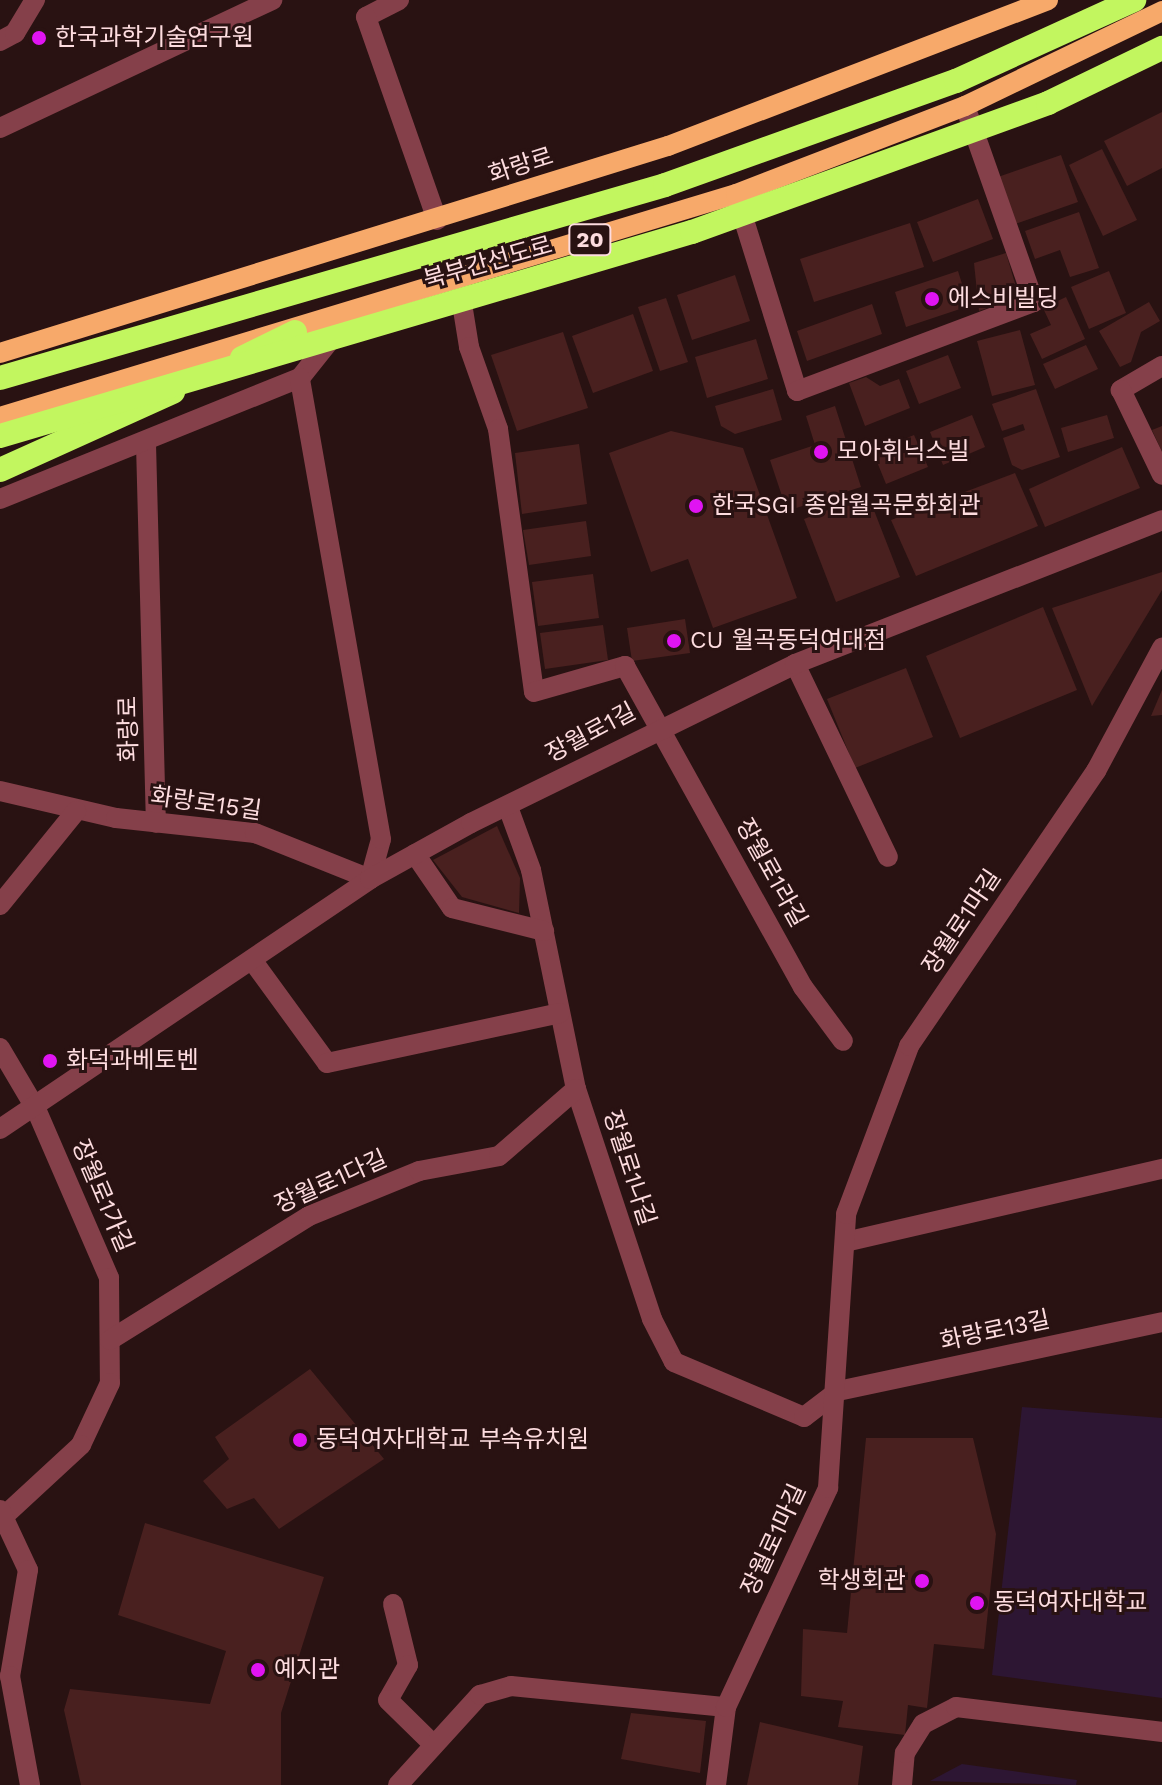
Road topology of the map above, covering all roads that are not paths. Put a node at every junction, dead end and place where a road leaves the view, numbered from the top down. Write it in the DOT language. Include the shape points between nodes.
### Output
graph roads {
  1 [pos="35,0"];
  2 [pos="272,0"];
  3 [pos="399,0"];
  4 [pos="1048,0"];
  5 [pos="1134,0"];
  6 [pos="1162,11"];
  7 [pos="0,41"];
  8 [pos="1162,48"];
  9 [pos="965,106"];
  10 [pos="0,128"];
  11 [pos="736,194"];
  12 [pos="437,220"];
  13 [pos="458,283"];
  14 [pos="348,317"];
  15 [pos="295,332"];
  16 [pos="0,353"];
  17 [pos="1162,366"];
  18 [pos="0,378"];
  19 [pos="300,378"];
  20 [pos="0,417"];
  21 [pos="0,436"];
  22 [pos="146,444"];
  23 [pos="0,470"];
  24 [pos="1162,475"];
  25 [pos="0,499"];
  26 [pos="1162,520"];
  27 [pos="1162,648"];
  28 [pos="795,664"];
  29 [pos="660,726"];
  30 [pos="0,791"];
  31 [pos="508,807"];
  32 [pos="76,811"];
  33 [pos="156,823"];
  34 [pos="415,854"];
  35 [pos="888,857"];
  36 [pos="370,879"];
  37 [pos="0,905"];
  38 [pos="544,931"];
  39 [pos="252,960"];
  40 [pos="560,1013"];
  41 [pos="843,1041"];
  42 [pos="0,1048"];
  43 [pos="576,1089"];
  44 [pos="36,1109"];
  45 [pos="0,1129"];
  46 [pos="1162,1169"];
  47 [pos="845,1242"];
  48 [pos="1162,1322"];
  49 [pos="110,1340"];
  50 [pos="838,1391"];
  51 [pos="2,1513"];
  52 [pos="393,1604"];
  53 [pos="726,1707"];
  54 [pos="1162,1732"];
  55 [pos="434,1745"];
  56 [pos="30,1785"];
  57 [pos="398,1785"];
  58 [pos="716,1785"];
  59 [pos="902,1785"];
  1 -- 7 [label="street" via="15,33"];
  2 -- 10 [label="street"];
  3 -- 12 [label="street" via="366,17"];
  4 -- 12 [label="main road, 화랑로" via="668,146"];
  5 -- 18 [label="highway, 북부간선도로" via="956,81 665,185"];
  6 -- 9 [label="main road, 20"];
  8 -- 21 [label="highway, 북부간선도로, bridge" via="1048,103 692,232"];
  9 -- 11 [label="main road, 20"];
  9 -- 11 [label="street" via="1034,302 797,391"];
  11 -- 13 [label="main road, 20"];
  12 -- 16 [label="main road, 화랑로"];
  13 -- 14 [label="main road, 20"];
  13 -- 29 [label="street" via="469,347 498,429 534,692 625,666"];
  14 -- 15 [label="main road, 20"];
  14 -- 19 [label="street"];
  15 -- 20 [label="main road, 20"];
  15 -- 23 [label="highway"];
  17 -- 24 [label="street" via="1121,390"];
  19 -- 22 [label="street"];
  19 -- 36 [label="street" via="381,839"];
  22 -- 25 [label="street"];
  22 -- 33 [label="street, 화랑로"];
  26 -- 28 [label="street, 장월로1길"];
  27 -- 47 [label="street, 장월로1마길" via="1096,771 909,1046 846,1214"];
  28 -- 29 [label="street, 장월로1길"];
  28 -- 35 [label="street"];
  29 -- 31 [label="street, 장월로1길"];
  29 -- 41 [label="street, 장월로1라길" via="803,987"];
  30 -- 32 [label="street, 화랑로15길"];
  31 -- 34 [label="street, 장월로1길"];
  31 -- 38 [label="street, 장월로1나길"];
  32 -- 33 [label="street, 화랑로15길"];
  32 -- 37 [label="street"];
  33 -- 36 [label="street, 화랑로15길" via="255,833"];
  34 -- 36 [label="street, 장월로1길"];
  34 -- 38 [label="street" via="452,908"];
  36 -- 39 [label="street, 장월로1길"];
  38 -- 40 [label="street, 장월로1나길"];
  39 -- 40 [label="street" via="327,1063"];
  39 -- 44 [label="street, 장월로1길"];
  40 -- 43 [label="street, 장월로1나길"];
  42 -- 44 [label="street"];
  43 -- 49 [label="street, 장월로1다길" via="499,1156 419,1171 309,1216"];
  43 -- 50 [label="street, 장월로1나길" via="652,1319 674,1362 804,1417"];
  44 -- 45 [label="street, 장월로1길"];
  44 -- 49 [label="street, 장월로1가길" via="109,1278"];
  46 -- 47 [label="street"];
  47 -- 50 [label="street, 장월로1마길"];
  48 -- 50 [label="street, 화랑로13길"];
  49 -- 51 [label="street, 장월로1가길" via="110,1383 81,1445"];
  50 -- 53 [label="street, 장월로1마길" via="828,1488"];
  51 -- 56 [label="street, 장월로1가길" via="28,1570 10,1676"];
  52 -- 55 [label="street" via="408,1665 388,1700"];
  53 -- 55 [label="street" via="511,1686 480,1695"];
  53 -- 58 [label="street, 장월로1마길"];
  54 -- 59 [label="street" via="956,1707 923,1724 905,1753"];
  55 -- 57 [label="street"];
}
